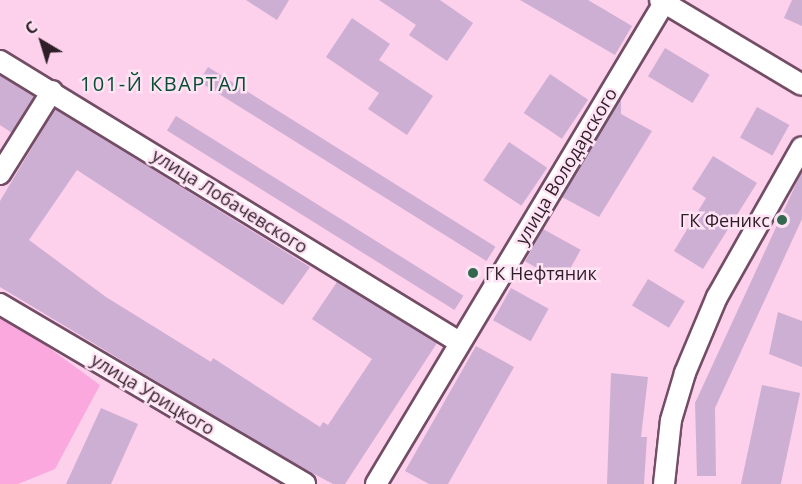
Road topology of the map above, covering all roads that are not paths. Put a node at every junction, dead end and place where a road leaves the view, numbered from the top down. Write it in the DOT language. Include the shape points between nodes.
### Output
graph roads {
  1 [pos="662,1"];
  2 [pos="0,61"];
  3 [pos="802,85"];
  4 [pos="52,91"];
  5 [pos="802,147"];
  6 [pos="0,174"];
  7 [pos="0,304"];
  8 [pos="459,342"];
  9 [pos="305,484"];
  10 [pos="375,484"];
  11 [pos="664,484"];
  1 -- 3 [label="street"];
  1 -- 8 [label="street, улица Володарского"];
  2 -- 4 [label="street, улица Лобачевского"];
  4 -- 6 [label="street"];
  4 -- 8 [label="street, улица Лобачевского"];
  5 -- 11 [label="street" via="717,297 685,374 671,420"];
  7 -- 9 [label="street, улица Урицкого"];
  8 -- 10 [label="street, улица Володарского"];
}
